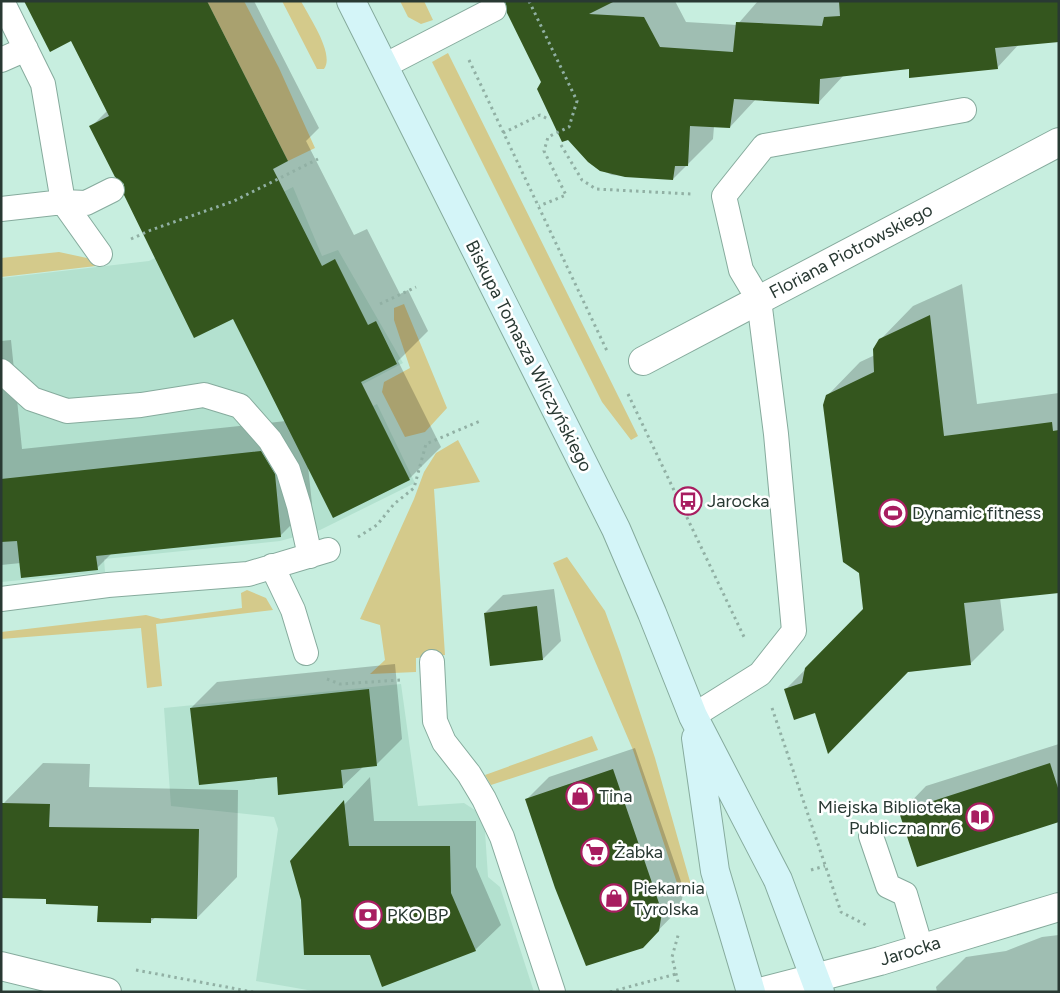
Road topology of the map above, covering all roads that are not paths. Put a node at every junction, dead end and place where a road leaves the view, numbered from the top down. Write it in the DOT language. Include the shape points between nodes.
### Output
graph roads {
  1 [pos="2,1"];
  2 [pos="351,1"];
  3 [pos="494,9"];
  4 [pos="26,49"];
  5 [pos="1,60"];
  6 [pos="384,66"];
  7 [pos="964,110"];
  8 [pos="1059,142"];
  9 [pos="112,190"];
  10 [pos="63,202"];
  11 [pos="1,209"];
  12 [pos="100,254"];
  13 [pos="759,300"];
  14 [pos="643,361"];
  15 [pos="1,371"];
  16 [pos="272,566"];
  17 [pos="1,599"];
  18 [pos="306,653"];
  19 [pos="432,662"];
  20 [pos="693,716"];
  21 [pos="872,836"];
  22 [pos="1059,907"];
  23 [pos="921,948"];
  24 [pos="1,966"];
  25 [pos="817,985"];
  26 [pos="107,992"];
  27 [pos="553,992"];
  28 [pos="751,992"];
  29 [pos="760,992"];
  1 -- 4 [label="lane"];
  2 -- 6 [label="street, Biskupa Tomasza Wilczyńskiego"];
  3 -- 6 [label="lane"];
  4 -- 5 [label="lane"];
  4 -- 10 [label="lane" via="43,84"];
  6 -- 20 [label="street, Biskupa Tomasza Wilczyńskiego" via="616,529"];
  7 -- 13 [label="lane" via="764,146 724,196 741,270"];
  8 -- 13 [label="street, Floriana Piotrowskiego"];
  9 -- 10 [label="lane" via="86,203"];
  10 -- 11 [label="lane"];
  10 -- 12 [label="lane"];
  13 -- 14 [label="street, Floriana Piotrowskiego"];
  13 -- 20 [label="lane" via="776,434 794,631 760,674"];
  15 -- 16 [label="lane" via="32,400 67,411 141,405 204,395 240,406 270,440 288,470 319,553"];
  16 -- 17 [label="lane" via="248,574 108,585"];
  16 -- 18 [label="lane" via="293,610"];
  19 -- 27 [label="lane" via="434,721 444,742 479,791 502,837"];
  20 -- 25 [label="street, Biskupa Tomasza Wilczyńskiego" via="778,880"];
  20 -- 28 [label="street, Biskupa Tomasza Wilczyńskiego" via="715,871"];
  21 -- 23 [label="lane" via="888,886 905,894"];
  22 -- 23 [label="street, Jarocka"];
  23 -- 25 [label="street, Jarocka"];
  24 -- 26 [label="street"];
  25 -- 29 [label="street, Jarocka"];
}
